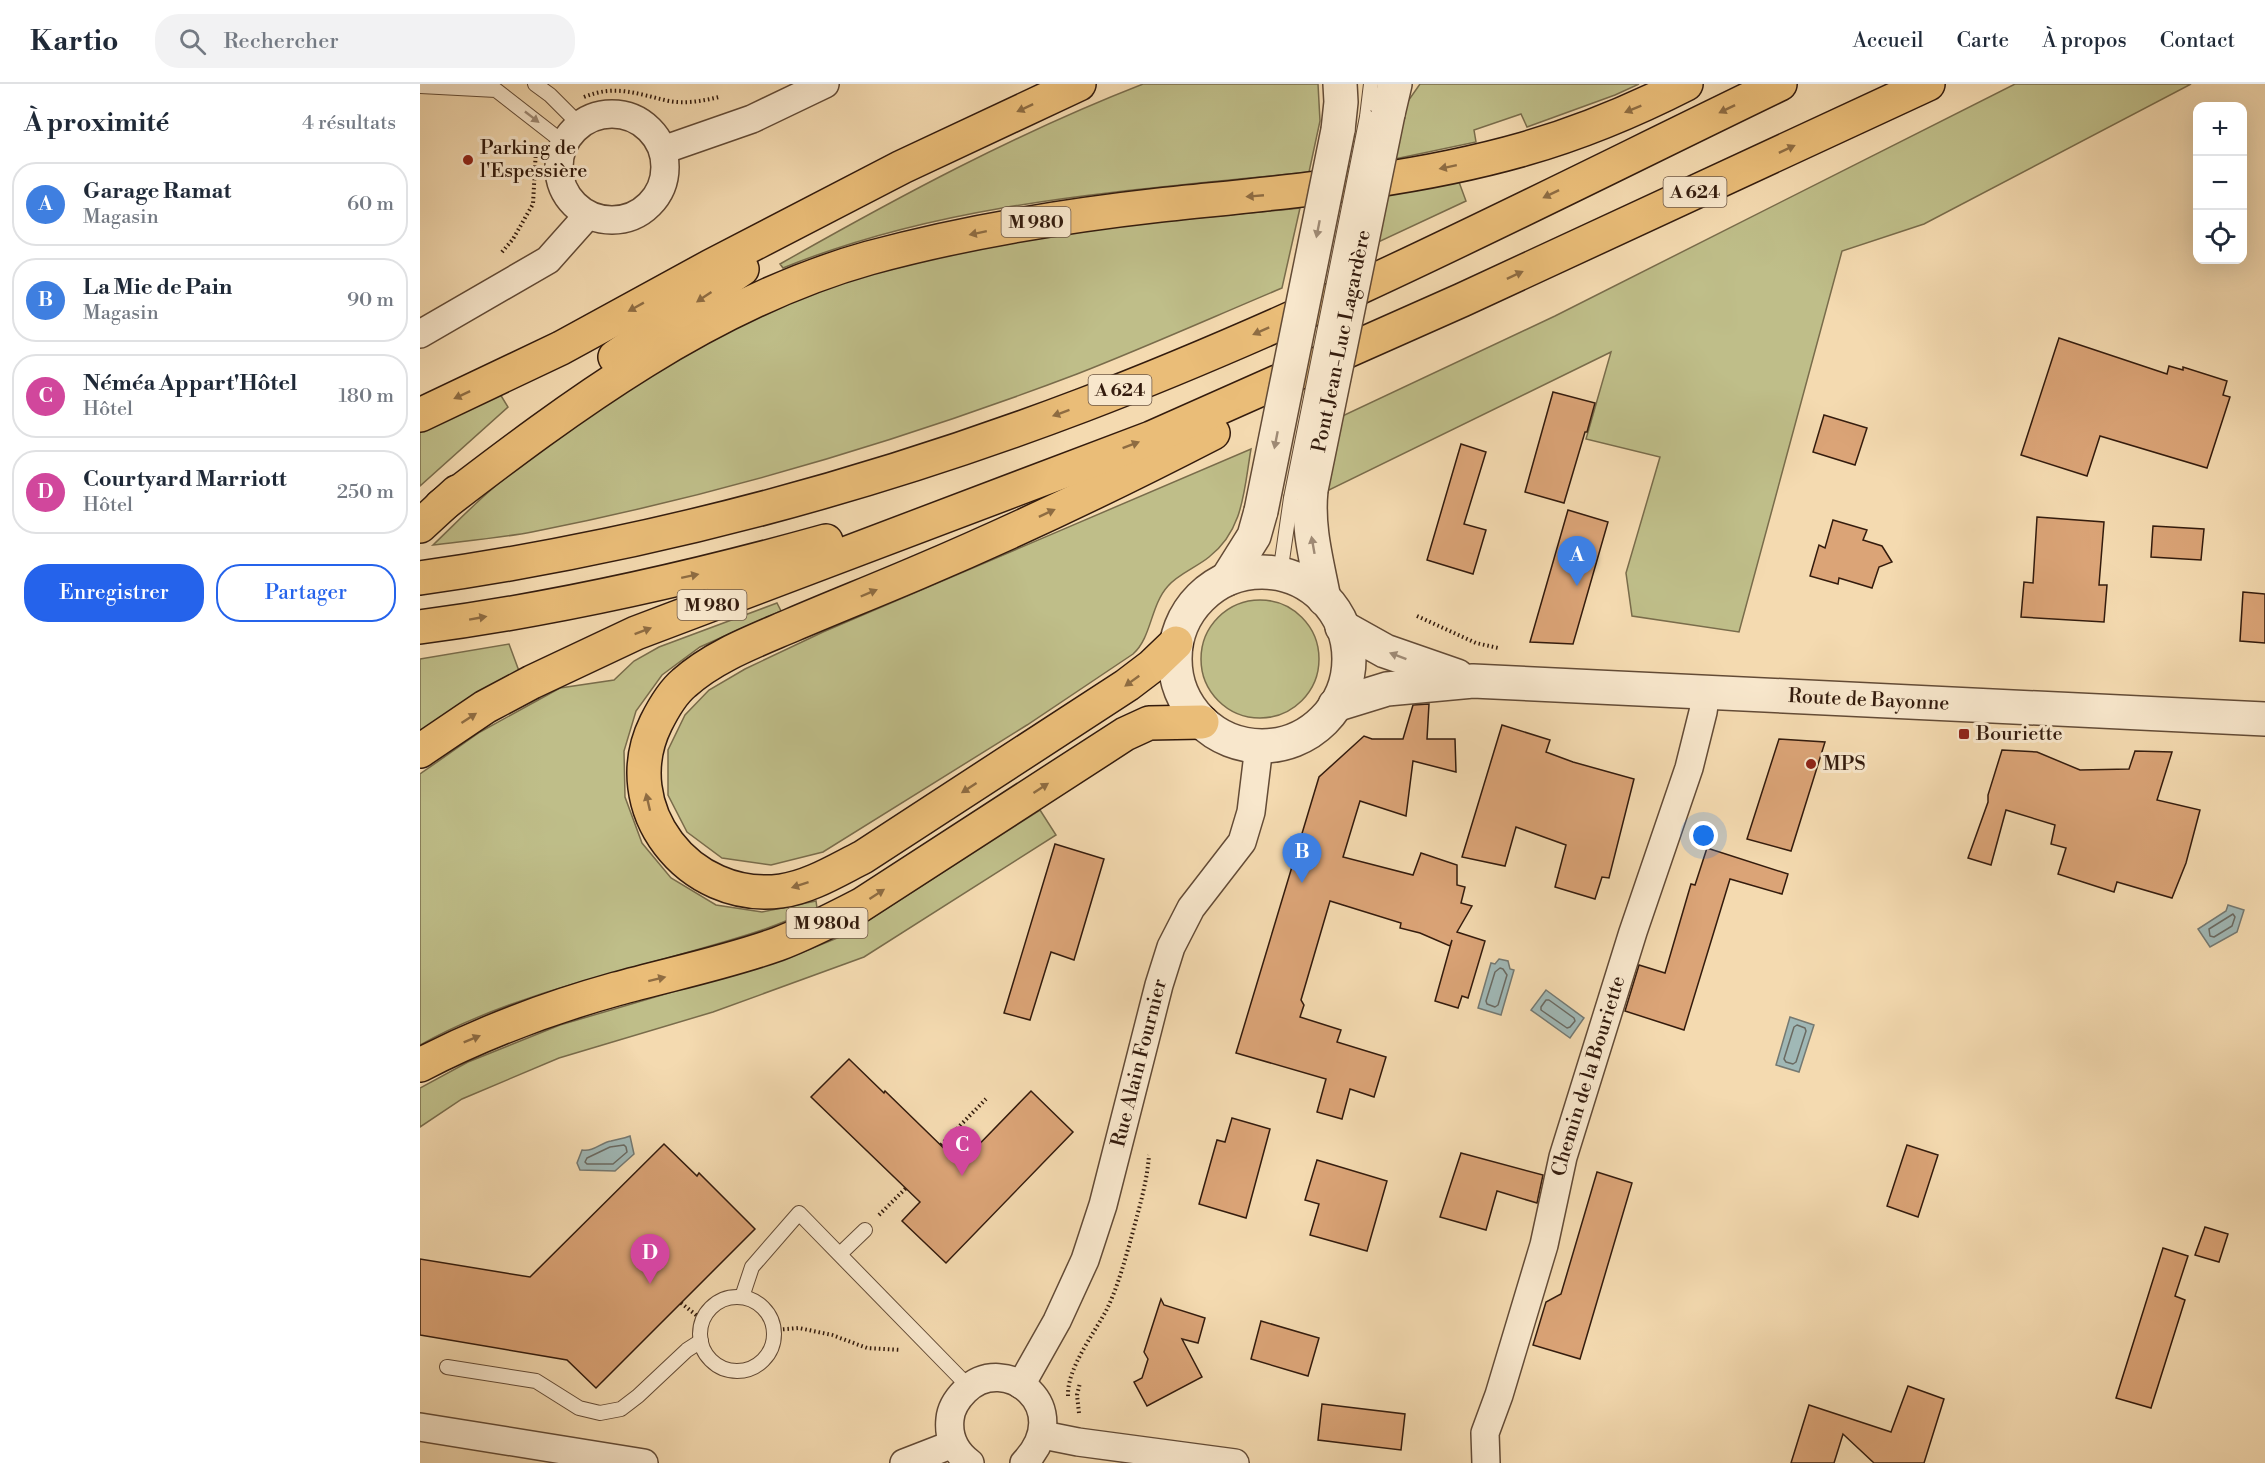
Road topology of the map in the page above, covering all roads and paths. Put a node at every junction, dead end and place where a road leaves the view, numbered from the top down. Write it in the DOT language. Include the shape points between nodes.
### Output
graph roads {
  1 [pos="535,84"];
  2 [pos="1079,84"];
  3 [pos="1340,84"];
  4 [pos="1371,84"];
  5 [pos="1686,84"];
  6 [pos="1780,84"];
  7 [pos="1928,84"];
  8 [pos="420,86"];
  9 [pos="816,86"];
  10 [pos="721,97"];
  11 [pos="1384,105"];
  12 [pos="563,126"];
  13 [pos="663,150"];
  14 [pos="836,201"];
  15 [pos="588,215"];
  16 [pos="498,257"];
  17 [pos="1462,300"];
  18 [pos="420,334"];
  19 [pos="420,415"];
  20 [pos="1017,488"];
  21 [pos="1301,494"];
  22 [pos="431,516"];
  23 [pos="1280,574"];
  24 [pos="420,578"];
  25 [pos="1227,579"];
  26 [pos="1324,599"];
  27 [pos="420,627"];
  28 [pos="1342,627"];
  29 [pos="1176,644"];
  30 [pos="1473,681"];
  31 [pos="1706,693"];
  32 [pos="1335,705"];
  33 [pos="2265,719"];
  34 [pos="1202,722"];
  35 [pos="1259,746"];
  36 [pos="420,751"];
  37 [pos="420,1065"];
  38 [pos="986,1099"];
  39 [pos="941,1145"];
  40 [pos="1149,1155"];
  41 [pos="906,1188"];
  42 [pos="877,1218"];
  43 [pos="865,1230"];
  44 [pos="840,1254"];
  45 [pos="742,1297"];
  46 [pos="681,1303"];
  47 [pos="702,1320"];
  48 [pos="774,1330"];
  49 [pos="700,1341"];
  50 [pos="902,1350"];
  51 [pos="447,1367"];
  52 [pos="1080,1383"];
  53 [pos="1021,1385"];
  54 [pos="969,1387"];
  55 [pos="1068,1398"];
  56 [pos="1080,1423"];
  57 [pos="420,1427"];
  58 [pos="1043,1435"];
  59 [pos="962,1453"];
  60 [pos="1227,1462"];
  61 [pos="644,1463"];
  62 [pos="904,1463"];
  63 [pos="1024,1463"];
  64 [pos="1486,1463"];
  1 -- 12 [label="lane" via="550,95"];
  2 -- 14 [label="highway, one-way"];
  3 -- 25 [label="street, one-way, bridge" via="1338,130 1262,511 1254,536"];
  4 -- 11 [label="lane"];
  5 -- 22 [label="highway, M 980, one-way" via="1578,130 1475,162 1345,185 1158,205 1007,227 866,259 769,295 644,361 507,455"];
  6 -- 24 [label="highway, A 624, one-way" via="1377,278 1235,343 1084,404 911,465 764,508 608,545"];
  17 -- 7 [label="highway, A 624, one-way"];
  8 -- 12 [label="lane, one-way" via="496,90"];
  9 -- 13 [label="street" via="752,119"];
  10 -- 12 [label="path" via="700,102 670,101 635,90 598,90"];
  11 -- 21 [label="street, Pont Jean-Luc Lagardère, bridge"];
  12 -- 13 [label="street" via="611,113 628,116 644,123"];
  12 -- 15 [label="street" via="559,176 564,192"];
  12 -- 16 [label="path" via="536,149 533,204"];
  13 -- 15 [label="street" via="663,186 654,201 623,220"];
  14 -- 19 [label="highway, one-way" via="561,348"];
  14 -- 22 [label="highway, M 980, one-way" via="596,371"];
  15 -- 18 [label="street" via="548,260"];
  20 -- 17 [label="highway, A 624, one-way" via="1151,438"];
  29 -- 17 [label="highway, one-way" via="1127,685 863,857 801,885 782,891 759,891 709,879 678,856 650,813 644,778 653,729 661,711 683,684 713,662 1143,469"];
  27 -- 20 [label="highway, A 624, one-way" via="538,608 694,575"];
  36 -- 20 [label="highway, M 980, one-way" via="495,702 626,638"];
  21 -- 23 [label="lane"];
  26 -- 21 [label="street, Pont Jean-Luc Lagardère, one-way" via="1309,511"];
  23 -- 25 [label="street" via="1263,572"];
  23 -- 26 [label="street" via="1297,579"];
  25 -- 29 [label="street" via="1198,600 1184,620"];
  26 -- 28 [label="street"];
  30 -- 28 [label="street, Route de Bayonne, one-way" via="1385,651"];
  28 -- 32 [label="street" via="1349,653 1348,667"];
  29 -- 34 [label="street" via="1178,680 1186,702"];
  30 -- 31 [label="street, Route de Bayonne"];
  30 -- 32 [label="street, Route de Bayonne" via="1387,689"];
  31 -- 33 [label="street, Route de Bayonne"];
  31 -- 64 [label="street, Chemin de la Bouriette" via="1686,778 1622,964 1563,1157 1544,1245 1485,1433"];
  32 -- 35 [label="street" via="1315,728 1289,741"];
  34 -- 35 [label="street" via="1228,739"];
  37 -- 34 [label="highway, M 980d, one-way" via="539,1013 728,961 818,927 861,905 1125,734 1149,723"];
  35 -- 53 [label="street, Rue Alain Fournier" via="1251,812 1242,842 1191,908 1171,947 1085,1260"];
  38 -- 39 [label="path"];
  40 -- 55 [label="path" via="1148,1177 1123,1265 1108,1308 1071,1379"];
  41 -- 42 [label="path"];
  43 -- 44 [label="lane"];
  44 -- 45 [label="lane" via="800,1213 752,1267"];
  44 -- 54 [label="lane"];
  45 -- 47 [label="lane" via="718,1302"];
  45 -- 48 [label="lane" via="764,1308"];
  46 -- 47 [label="path"];
  47 -- 49 [label="lane"];
  48 -- 49 [label="lane" via="768,1354 748,1369 724,1368 713,1362"];
  48 -- 50 [label="path" via="799,1328 867,1348"];
  49 -- 51 [label="lane" via="621,1409 600,1413 579,1408 536,1381"];
  52 -- 56 [label="path"];
  53 -- 54 [label="street" via="995,1378"];
  53 -- 58 [label="street" via="1042,1412"];
  54 -- 59 [label="street" via="951,1412 949,1428"];
  57 -- 61 [label="street"];
  58 -- 60 [label="street"];
  58 -- 63 [label="street" via="1036,1451"];
  59 -- 62 [label="street"];
}
